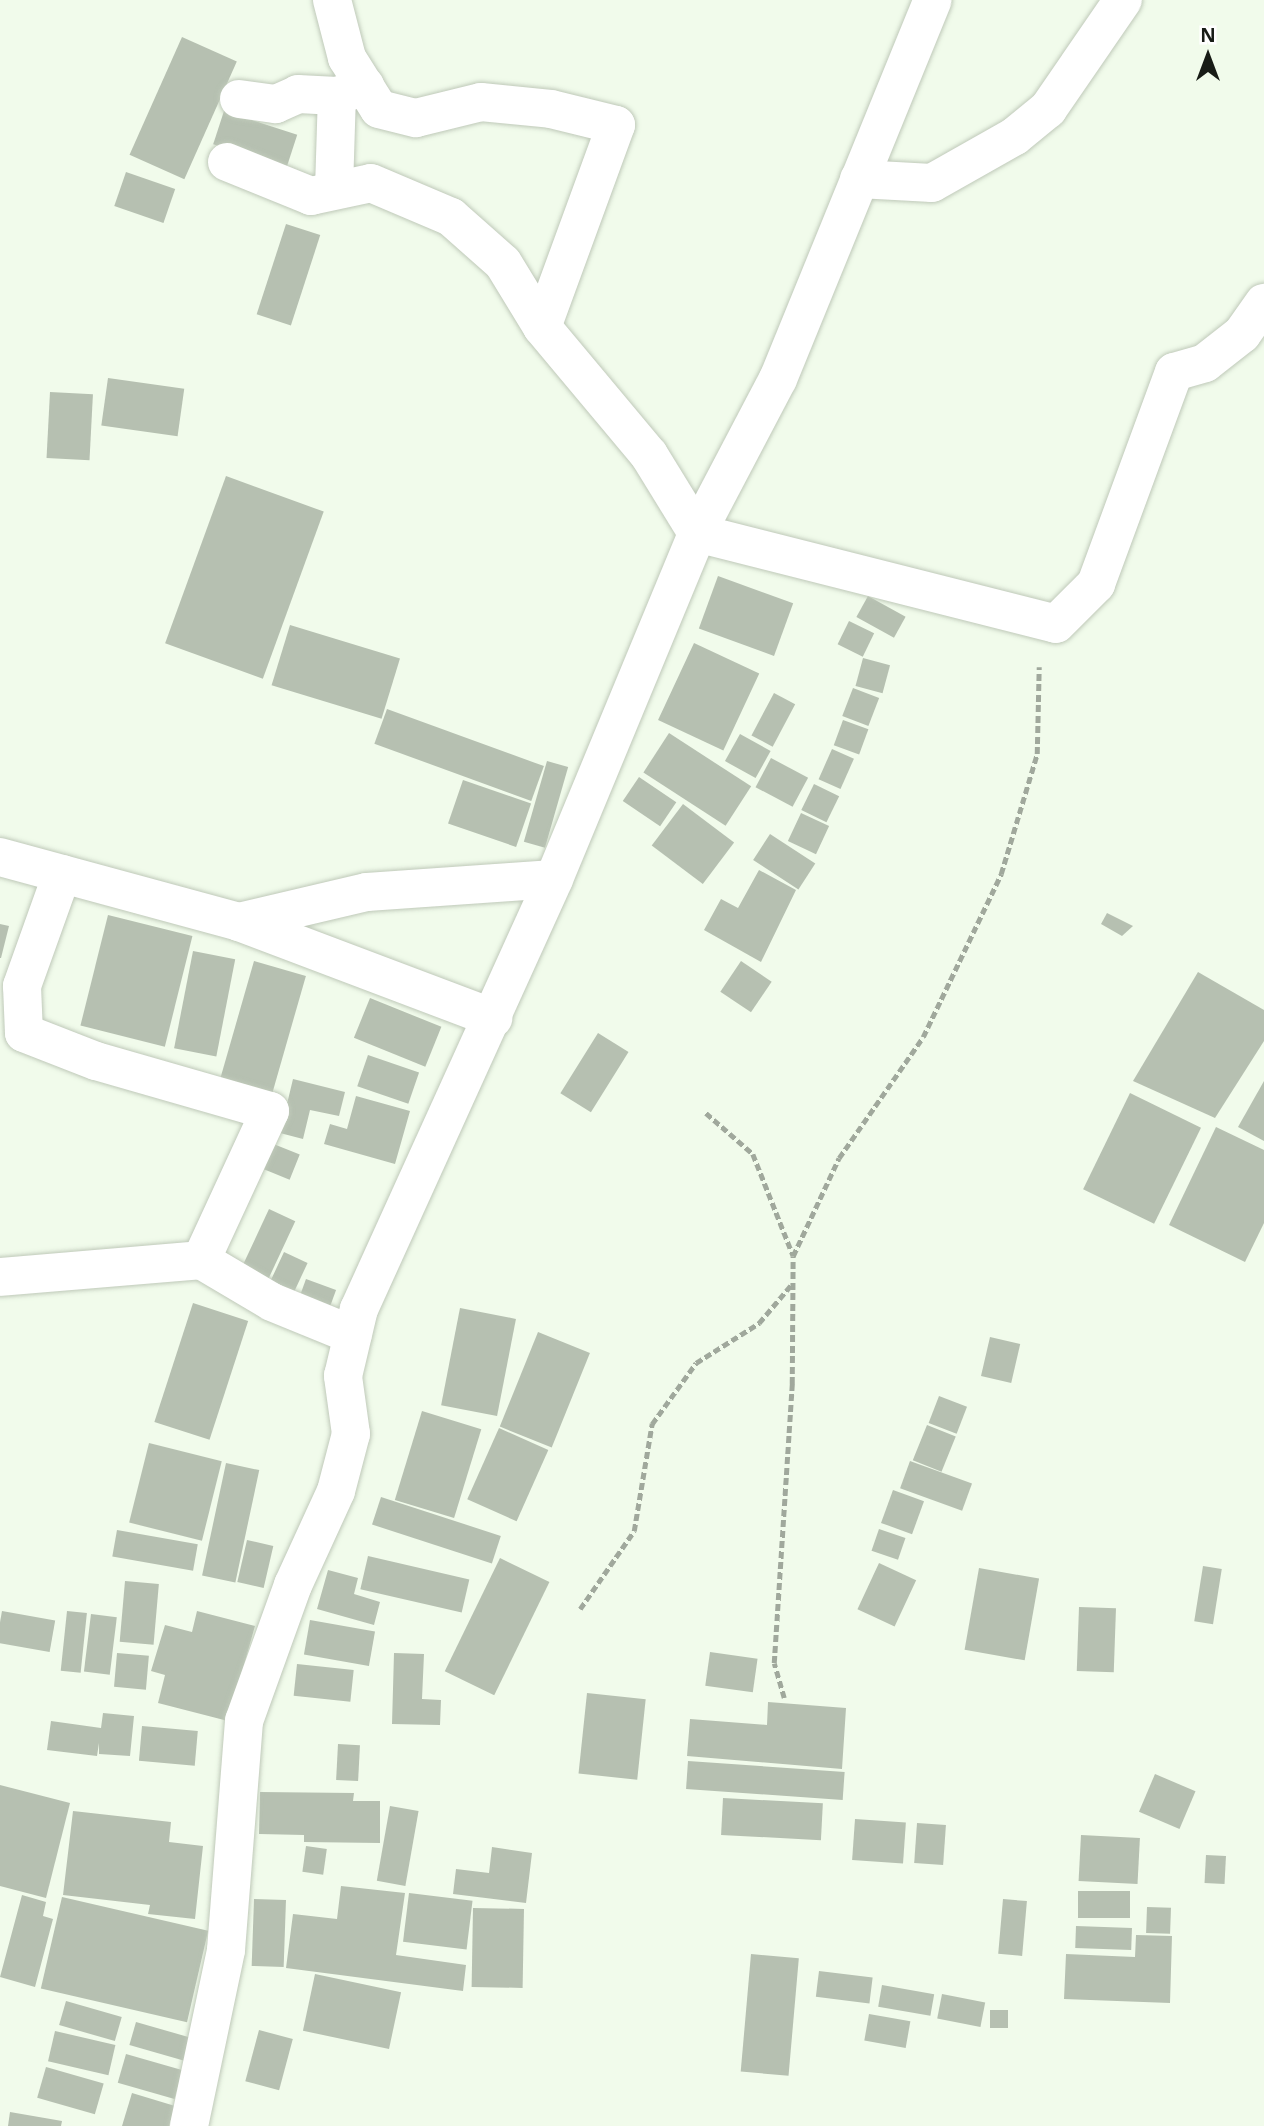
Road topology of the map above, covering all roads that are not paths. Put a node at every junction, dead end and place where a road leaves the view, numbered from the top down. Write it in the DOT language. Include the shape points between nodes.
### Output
graph roads {
  1 [pos="332,0"];
  2 [pos="933,0"];
  3 [pos="1123,0"];
  4 [pos="351,91"];
  5 [pos="239,99"];
  6 [pos="227,162"];
  7 [pos="859,179"];
  8 [pos="334,188"];
  9 [pos="1264,303"];
  10 [pos="542,327"];
  11 [pos="697,533"];
  12 [pos="0,857"];
  13 [pos="62,874"];
  14 [pos="554,879"];
  15 [pos="239,922"];
  16 [pos="494,1018"];
  17 [pos="201,1260"];
  18 [pos="0,1277"];
  19 [pos="353,1335"];
  20 [pos="189,2126"];
  1 -- 4 [label="street" via="348,58"];
  2 -- 7 [label="street"];
  3 -- 7 [label="street" via="1048,110 1015,136 932,183"];
  4 -- 5 [label="street" via="298,94 276,104"];
  4 -- 8 [label="street"];
  4 -- 10 [label="street" via="379,109 416,118 481,102 616,125"];
  6 -- 8 [label="street" via="311,196"];
  7 -- 11 [label="street" via="778,379"];
  8 -- 10 [label="street" via="371,183 451,216 503,263"];
  9 -- 11 [label="street" via="1242,334 1205,363 1174,372 1096,584 1055,624"];
  10 -- 11 [label="street" via="649,455"];
  11 -- 14 [label="street"];
  12 -- 13 [label="street"];
  13 -- 15 [label="street"];
  13 -- 17 [label="street" via="22,986 24,1033 96,1061 270,1111"];
  14 -- 15 [label="street" via="367,892"];
  14 -- 16 [label="street"];
  15 -- 16 [label="street"];
  16 -- 19 [label="street"];
  17 -- 18 [label="street"];
  17 -- 19 [label="street" via="272,1302"];
  19 -- 20 [label="street" via="343,1376 351,1434 336,1491 293,1585 244,1721 226,1950"];
}
